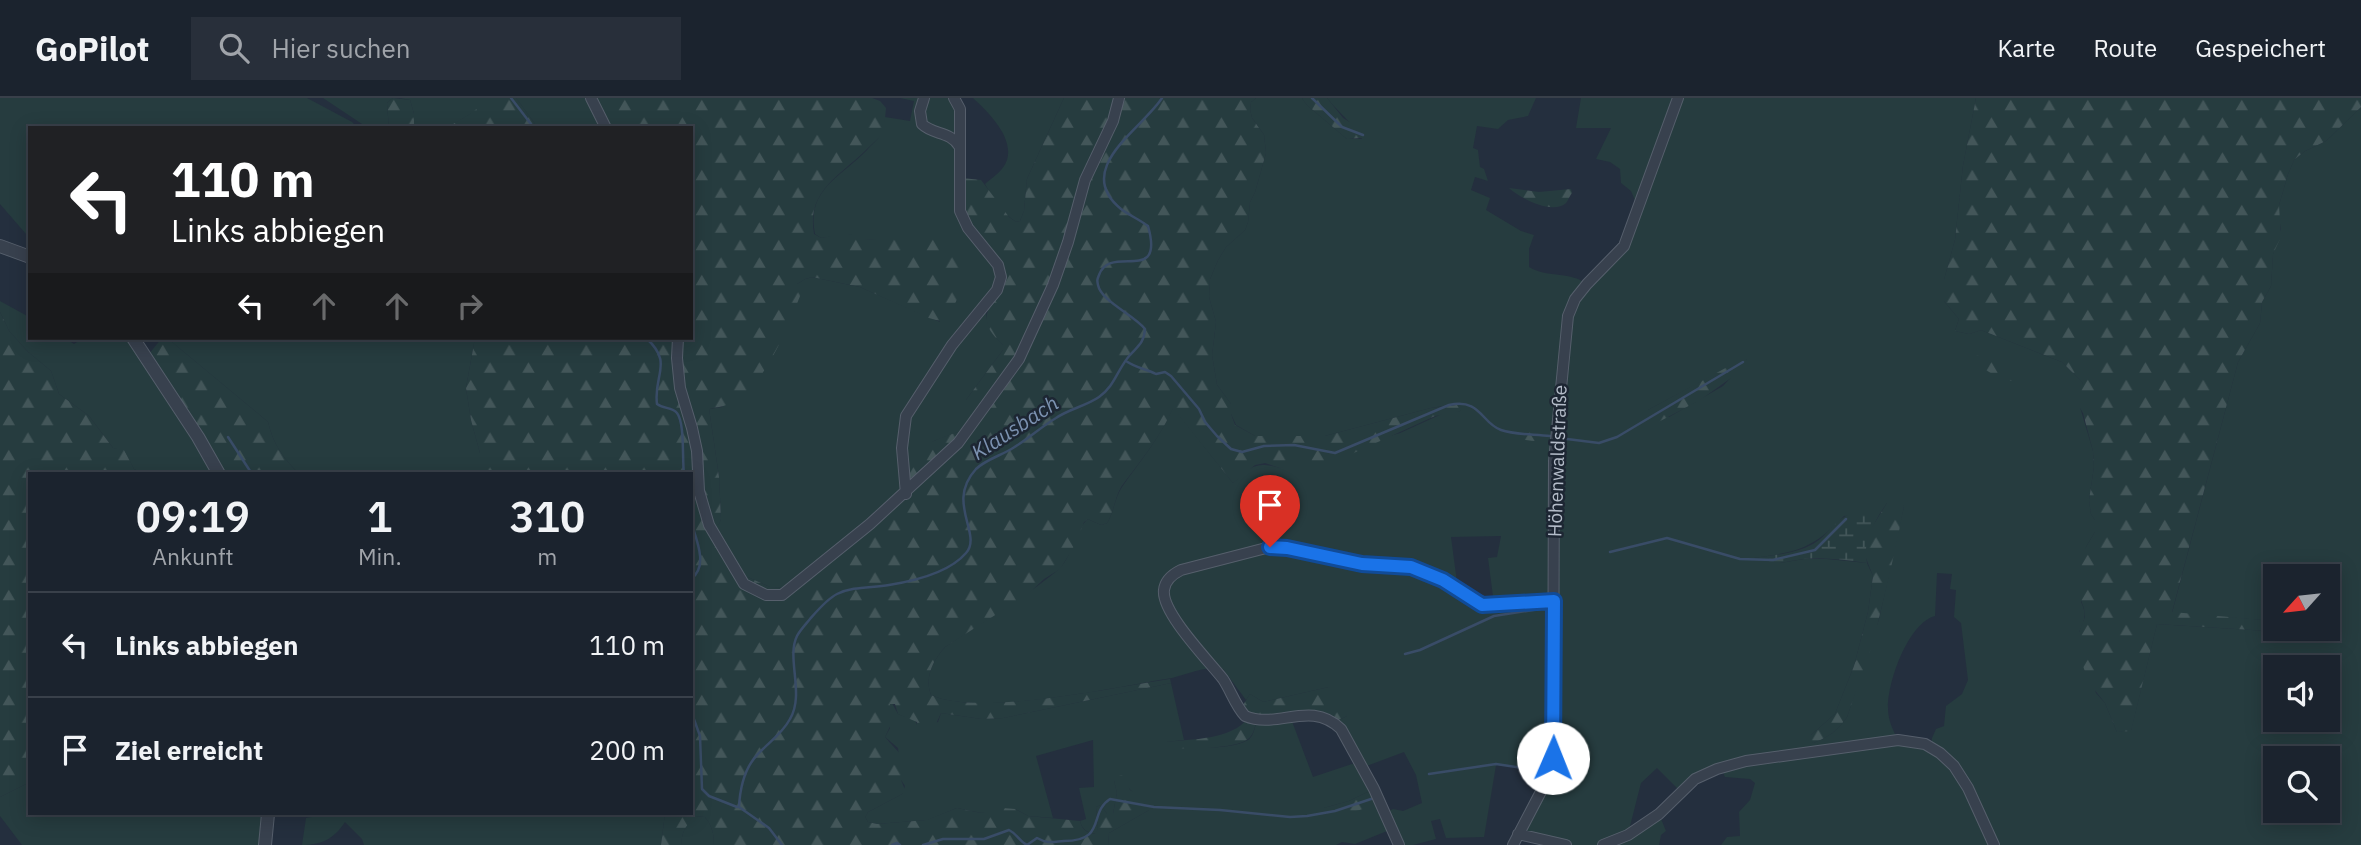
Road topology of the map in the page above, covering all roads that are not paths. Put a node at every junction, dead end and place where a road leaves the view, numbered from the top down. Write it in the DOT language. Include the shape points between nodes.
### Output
graph roads {
  1 [pos="591,98"];
  2 [pos="924,98"];
  3 [pos="954,98"];
  4 [pos="1119,98"];
  5 [pos="1678,98"];
  6 [pos="605,126"];
  7 [pos="959,146"];
  8 [pos="0,246"];
  9 [pos="28,256"];
  10 [pos="135,340"];
  11 [pos="678,340"];
  12 [pos="218,472"];
  13 [pos="906,494"];
  14 [pos="1554,601"];
  15 [pos="268,815"];
  16 [pos="1518,834"];
  17 [pos="265,845"];
  18 [pos="1399,845"];
  19 [pos="1513,845"];
  20 [pos="1566,845"];
  21 [pos="1603,845"];
  22 [pos="1994,845"];
  1 -- 6 [label="street"];
  2 -- 7 [label="street" via="922,124 952,136"];
  3 -- 7 [label="street" via="960,109"];
  4 -- 13 [label="street" via="1085,180 1069,242 1030,341 977,420"];
  5 -- 14 [label="street, Höhenwaldstraße" via="1624,246 1587,284 1568,316 1555,437"];
  7 -- 13 [label="street" via="960,211 998,265 1000,284 906,416 902,448"];
  8 -- 9 [label="street"];
  10 -- 12 [label="street"];
  11 -- 13 [label="street" via="677,373 697,451 703,508 739,577 750,588 771,596 787,592"];
  14 -- 16 [label="street, Höhenwaldstraße" via="1553,758 1547,780"];
  14 -- 18 [label="street" via="1482,605 1443,580 1411,567 1362,564 1281,547 1181,570 1166,584 1168,608 1245,716 1320,715 1342,729"];
  15 -- 17 [label="street"];
  16 -- 19 [label="street, Höhenwaldstraße"];
  16 -- 20 [label="street"];
  21 -- 22 [label="street" via="1662,812 1695,779 1717,769 1898,740 1925,744 1954,766"];
}
